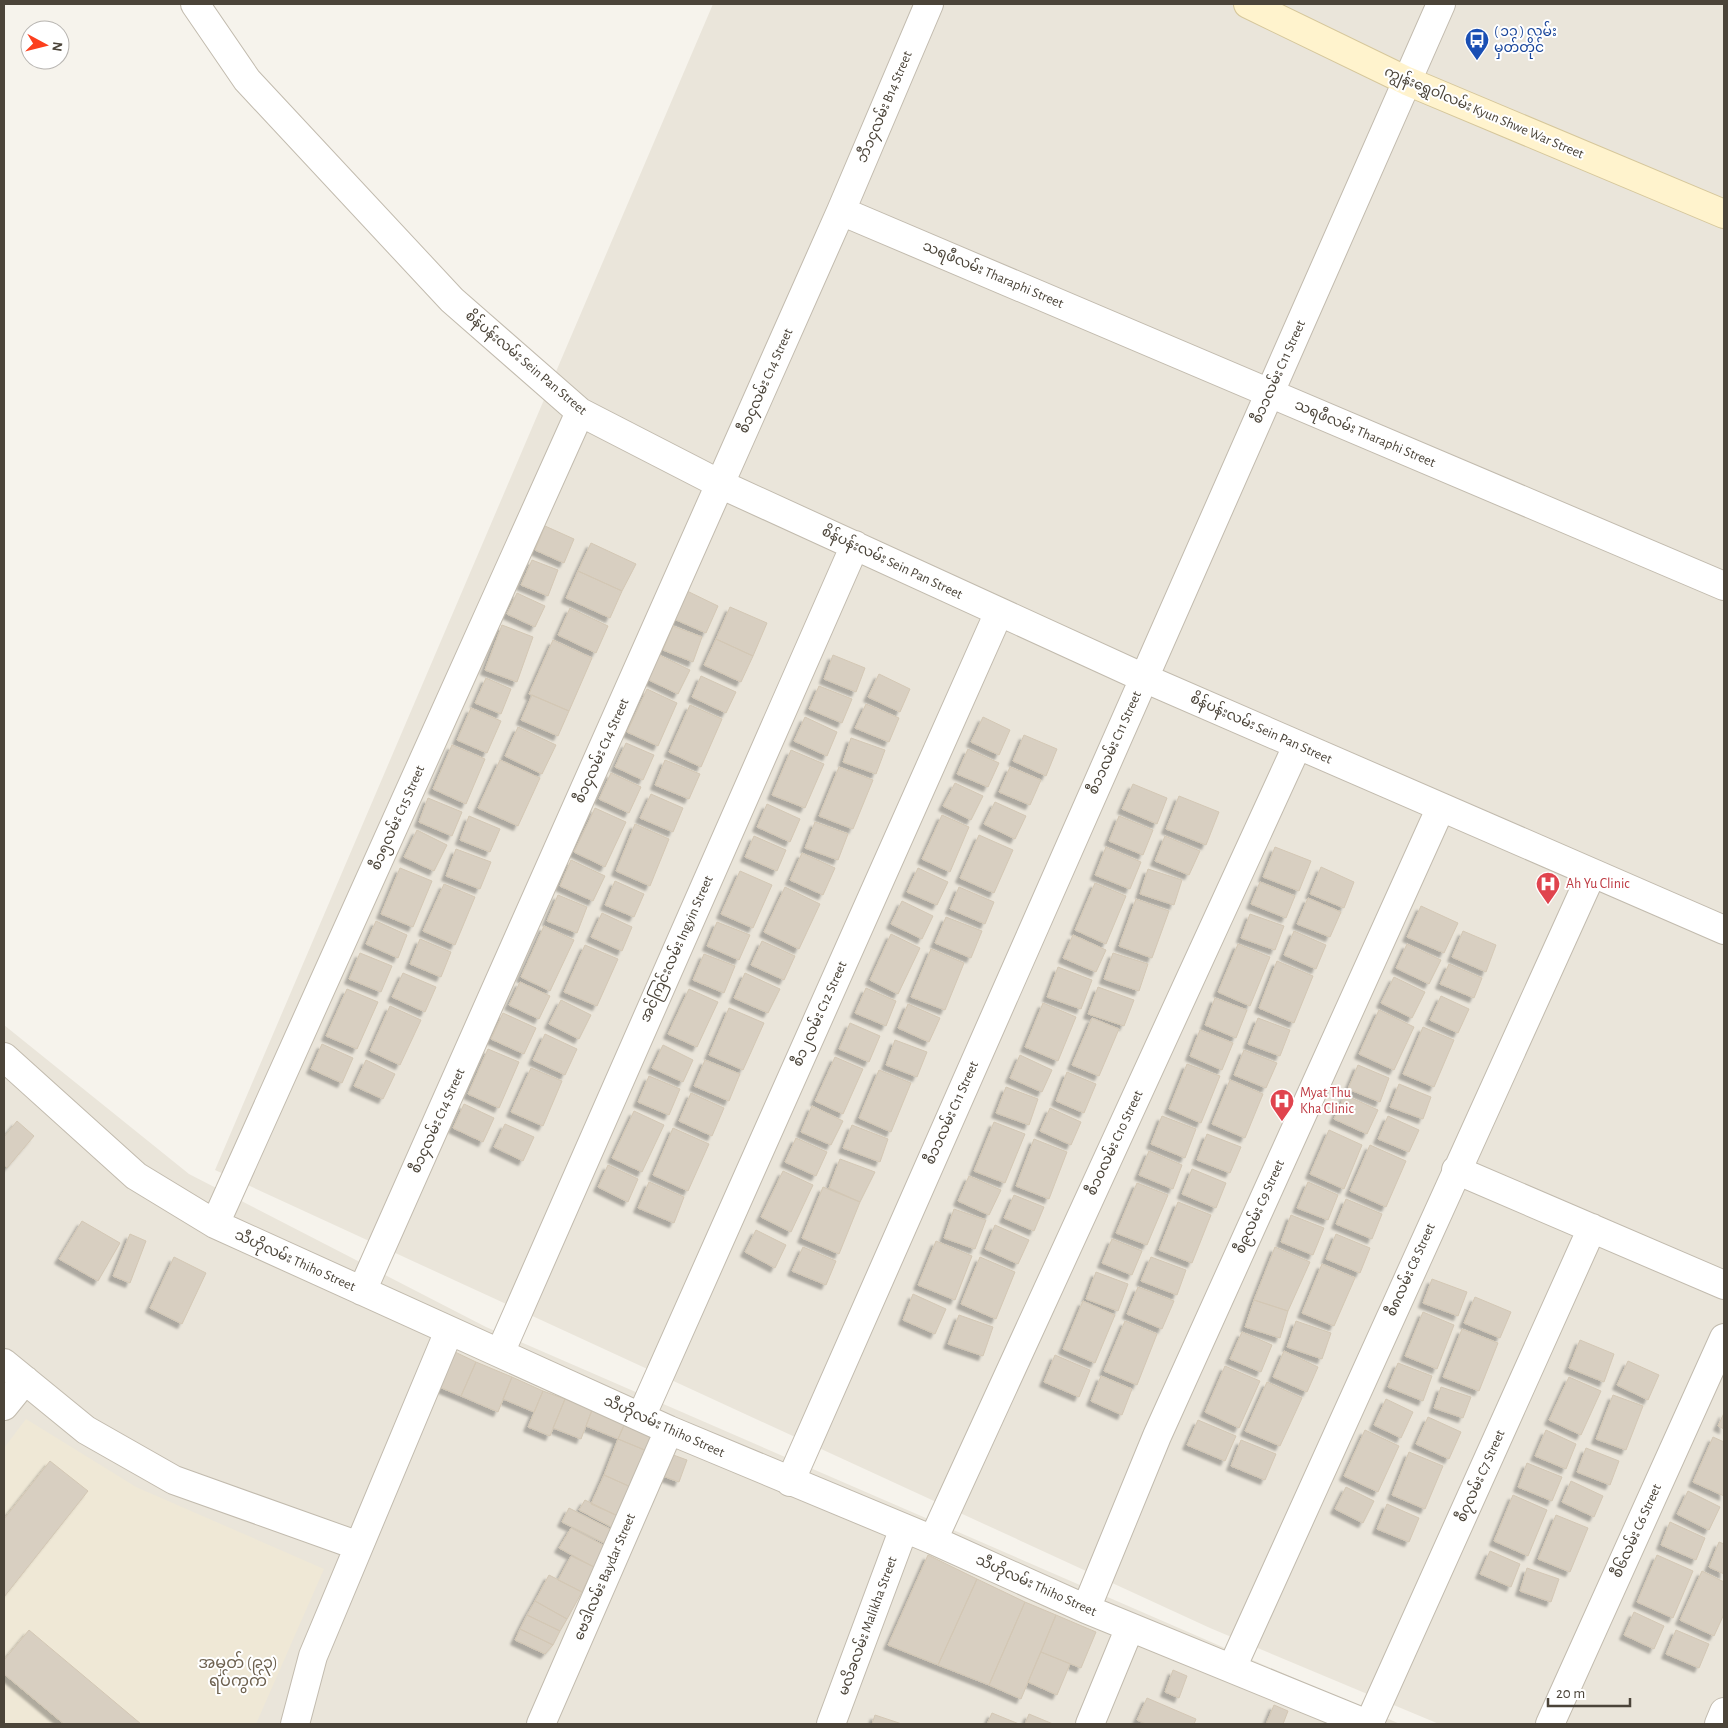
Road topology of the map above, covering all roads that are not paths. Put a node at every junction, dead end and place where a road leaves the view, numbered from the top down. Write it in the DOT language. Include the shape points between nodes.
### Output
graph roads {
  1 [pos="195,4"];
  2 [pos="929,4"];
  3 [pos="1248,4"];
  4 [pos="1441,4"];
  5 [pos="1407,81"];
  6 [pos="841,211"];
  7 [pos="1724,214"];
  8 [pos="1269,394"];
  9 [pos="580,412"];
  10 [pos="720,484"];
  11 [pos="855,545"];
  12 [pos="1724,586"];
  13 [pos="999,612"];
  14 [pos="1144,678"];
  15 [pos="1297,746"];
  16 [pos="1441,807"];
  17 [pos="1592,873"];
  18 [pos="1724,930"];
  19 [pos="4,1056"];
  20 [pos="1456,1170"];
  21 [pos="215,1224"];
  22 [pos="1592,1228"];
  23 [pos="1724,1285"];
  24 [pos="362,1291"];
  25 [pos="449,1331"];
  26 [pos="1724,1338"];
  27 [pos="500,1353"];
  28 [pos="4,1363"];
  29 [pos="25,1380"];
  30 [pos="4,1406"];
  31 [pos="641,1417"];
  32 [pos="669,1430"];
  33 [pos="790,1482"];
  34 [pos="904,1528"];
  35 [pos="933,1540"];
  36 [pos="359,1546"];
  37 [pos="1086,1609"];
  38 [pos="1130,1627"];
  39 [pos="1232,1668"];
  40 [pos="1724,1712"];
  41 [pos="295,1724"];
  42 [pos="541,1724"];
  43 [pos="831,1724"];
  44 [pos="1090,1724"];
  45 [pos="1368,1724"];
  46 [pos="1550,1724"];
  47 [pos="1718,1724"];
  1 -- 9 [label="street, စိန်ပန်းလမ်း Sein Pan Street" via="248,80 452,300"];
  2 -- 6 [label="street, ဘီ၁၄လမ်း B14 Street"];
  3 -- 5 [label="street, ကျွန်းရွှေဝါလမ်း Kyun Shwe War Street"];
  4 -- 5 [label="street, စီ၁၁လမ်း C11 Street"];
  5 -- 7 [label="street, ကျွန်းရွှေဝါလမ်း Kyun Shwe War Street"];
  5 -- 8 [label="street, စီ၁၁လမ်း C11 Street"];
  6 -- 8 [label="street, သရဖီလမ်း Tharaphi Street"];
  6 -- 10 [label="street, စီ၁၄လမ်း C14 Street"];
  8 -- 12 [label="street, သရဖီလမ်း Tharaphi Street"];
  8 -- 14 [label="street, စီ၁၁လမ်း C11 Street"];
  9 -- 10 [label="street, စိန်ပန်းလမ်း Sein Pan Street"];
  9 -- 21 [label="street, စီ၁၅လမ်း C15 Street"];
  10 -- 11 [label="street, စိန်ပန်းလမ်း Sein Pan Street"];
  10 -- 24 [label="street, စီ၁၄လမ်း C14 Street"];
  11 -- 13 [label="street, စိန်ပန်းလမ်း Sein Pan Street"];
  11 -- 27 [label="street, အင်ကြင်းလမ်း Ingyin Street"];
  13 -- 14 [label="street, စိန်ပန်းလမ်း Sein Pan Street"];
  13 -- 31 [label="street, စီ၁၂လမ်း C12 Street"];
  14 -- 15 [label="street, စိန်ပန်းလမ်း Sein Pan Street"];
  14 -- 33 [label="street, စီ၁၁လမ်း C11 Street"];
  15 -- 16 [label="street, စိန်ပန်းလမ်း Sein Pan Street"];
  15 -- 35 [label="street, စီ၁၀လမ်း C10 Street"];
  16 -- 17 [label="street, စိန်ပန်းလမ်း Sein Pan Street"];
  16 -- 37 [label="street, စီ၉လမ်း C9 Street" via="1156,1436"];
  17 -- 18 [label="street, စိန်ပန်းလမ်း Sein Pan Street"];
  17 -- 20 [label="street, စီ၈လမ်း C8 Street"];
  19 -- 21 [label="street, သီဟိုလမ်း Thiho Street" via="136,1176"];
  20 -- 22 [label="street"];
  20 -- 39 [label="street, စီ၈လမ်း C8 Street"];
  21 -- 24 [label="street, သီဟိုလမ်း Thiho Street"];
  22 -- 23 [label="street"];
  22 -- 45 [label="street, စီ၇လမ်း C7 Street"];
  24 -- 25 [label="street, သီဟိုလမ်း Thiho Street"];
  25 -- 27 [label="street, သီဟိုလမ်း Thiho Street"];
  25 -- 36 [label="street"];
  26 -- 46 [label="street, စီ၆လမ်း C6 Street"];
  27 -- 31 [label="street, သီဟိုလမ်း Thiho Street"];
  28 -- 29 [label="street"];
  29 -- 30 [label="street"];
  29 -- 36 [label="street" via="86,1430 174,1480"];
  31 -- 32 [label="street, သီဟိုလမ်း Thiho Street"];
  32 -- 33 [label="street, သီဟိုလမ်း Thiho Street"];
  32 -- 42 [label="street, ဗေဒါလမ်း Baydar Street"];
  33 -- 34 [label="street, သီဟိုလမ်း Thiho Street"];
  34 -- 35 [label="street, သီဟိုလမ်း Thiho Street"];
  34 -- 43 [label="street, မလိခလမ်း Malikha Street"];
  35 -- 37 [label="street, သီဟိုလမ်း Thiho Street"];
  36 -- 41 [label="street" via="313,1656"];
  37 -- 38 [label="street, သီဟိုလမ်း Thiho Street"];
  38 -- 39 [label="street, သီဟိုလမ်း Thiho Street"];
  38 -- 44 [label="street"];
  39 -- 45 [label="street, သီဟိုလမ်း Thiho Street"];
  40 -- 47 [label="street"];
}
